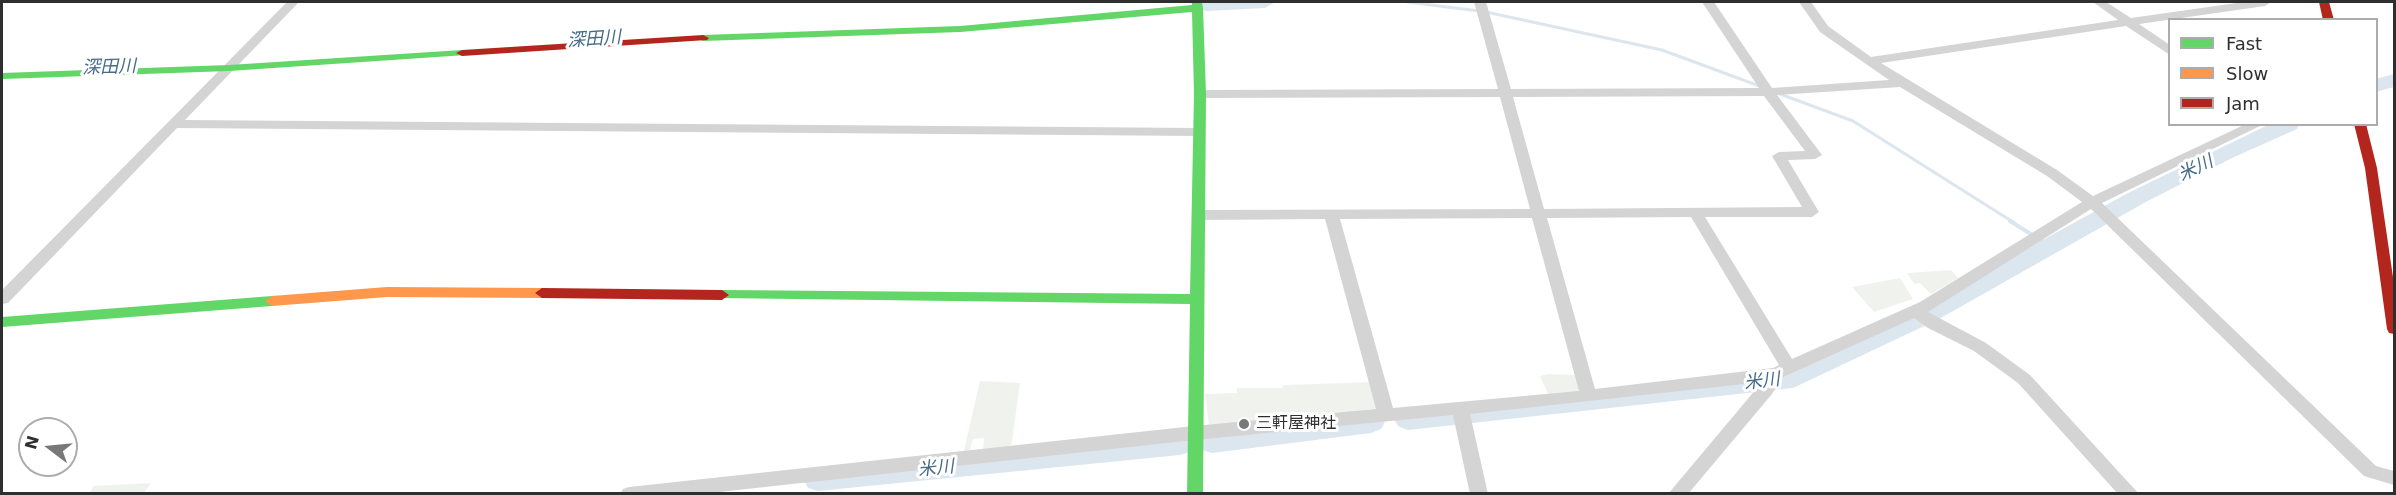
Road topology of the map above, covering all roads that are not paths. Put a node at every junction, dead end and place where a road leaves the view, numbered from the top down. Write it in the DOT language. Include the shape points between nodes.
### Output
graph roads {
  1 [pos="293,2"];
  2 [pos="1480,2"];
  3 [pos="1708,2"];
  4 [pos="1805,2"];
  5 [pos="2099,2"];
  6 [pos="2265,2"];
  7 [pos="2324,2"];
  8 [pos="1198,5"];
  9 [pos="2329,18"];
  10 [pos="2128,22"];
  11 [pos="2168,50"];
  12 [pos="1869,61"];
  13 [pos="229,68"];
  14 [pos="2,76"];
  15 [pos="1902,83"];
  16 [pos="1768,92"];
  17 [pos="1200,94"];
  18 [pos="1506,94"];
  19 [pos="173,124"];
  20 [pos="2254,126"];
  21 [pos="2360,126"];
  22 [pos="1199,132"];
  23 [pos="2092,202"];
  24 [pos="1539,214"];
  25 [pos="1696,214"];
  26 [pos="1198,215"];
  27 [pos="1332,215"];
  28 [pos="2,299"];
  29 [pos="1196,299"];
  30 [pos="1916,311"];
  31 [pos="2,322"];
  32 [pos="2394,329"];
  33 [pos="1782,371"];
  34 [pos="1588,396"];
  35 [pos="1460,408"];
  36 [pos="1386,415"];
  37 [pos="1194,433"];
  38 [pos="2394,478"];
  39 [pos="629,494"];
  40 [pos="1195,494"];
  41 [pos="1479,494"];
  42 [pos="1677,494"];
  43 [pos="2130,494"];
  1 -- 13 [label="street"];
  2 -- 18 [label="street"];
  3 -- 16 [label="street"];
  4 -- 12 [label="street" via="1824,29"];
  5 -- 10 [label="street"];
  6 -- 10 [label="street"];
  7 -- 9 [label="street"];
  8 -- 13 [label="street" via="960,29 759,34"];
  8 -- 17 [label="street"];
  10 -- 11 [label="street"];
  10 -- 12 [label="street"];
  12 -- 15 [label="street"];
  13 -- 14 [label="street"];
  13 -- 19 [label="street"];
  15 -- 16 [label="street"];
  15 -- 23 [label="street" via="1993,136"];
  16 -- 18 [label="street"];
  16 -- 25 [label="street" via="1815,155 1779,156 1812,212"];
  17 -- 18 [label="street"];
  17 -- 22 [label="street"];
  18 -- 24 [label="street"];
  19 -- 22 [label="street"];
  19 -- 28 [label="street"];
  20 -- 23 [label="street"];
  21 -- 32 [label="street" via="2371,168"];
  22 -- 26 [label="street"];
  23 -- 30 [label="street" via="1977,277"];
  23 -- 38 [label="street" via="2370,471"];
  24 -- 25 [label="street"];
  24 -- 27 [label="street"];
  24 -- 34 [label="street"];
  25 -- 33 [label="street"];
  26 -- 27 [label="street"];
  26 -- 29 [label="street"];
  27 -- 36 [label="street"];
  29 -- 31 [label="street" via="387,292"];
  29 -- 37 [label="street"];
  30 -- 33 [label="street"];
  30 -- 43 [label="street" via="1980,347 2024,379"];
  33 -- 34 [label="street"];
  33 -- 42 [label="street"];
  34 -- 35 [label="street"];
  35 -- 36 [label="street"];
  35 -- 41 [label="street"];
  36 -- 37 [label="street"];
  37 -- 39 [label="street"];
  37 -- 40 [label="street"];
}
